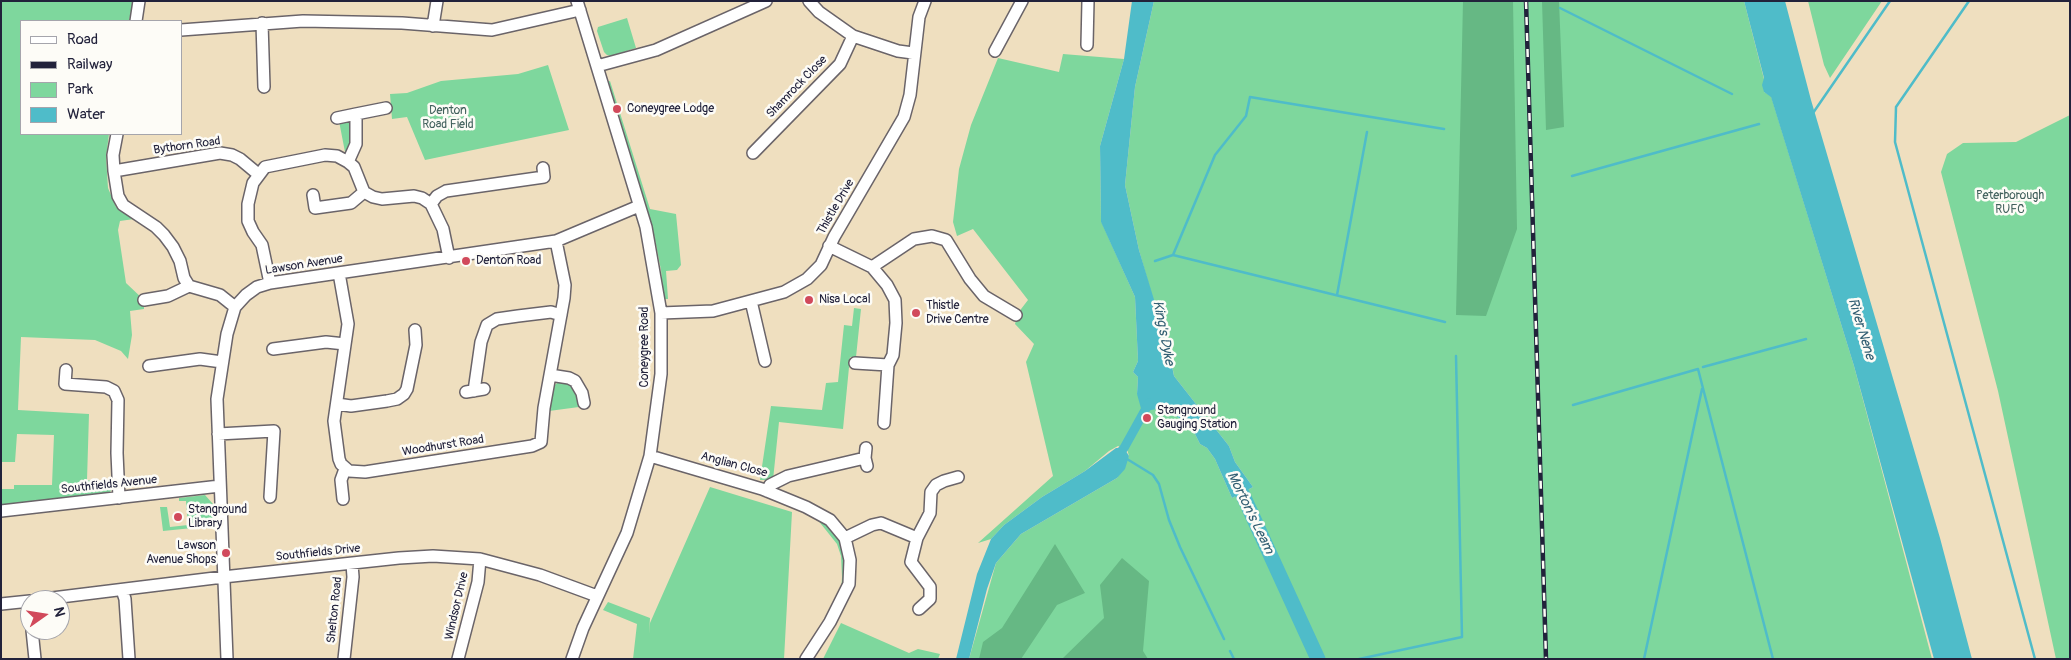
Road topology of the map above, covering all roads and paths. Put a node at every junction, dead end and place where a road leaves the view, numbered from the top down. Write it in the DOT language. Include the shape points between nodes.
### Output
graph roads {
  1 [pos="139,1"];
  2 [pos="436,1"];
  3 [pos="766,1"];
  4 [pos="809,1"];
  5 [pos="926,1"];
  6 [pos="1022,1"];
  7 [pos="1088,1"];
  8 [pos="579,6"];
  9 [pos="136,20"];
  10 [pos="262,23"];
  11 [pos="434,26"];
  12 [pos="182,30"];
  13 [pos="853,36"];
  14 [pos="1088,45"];
  15 [pos="995,52"];
  16 [pos="913,53"];
  17 [pos="597,66"];
  18 [pos="264,87"];
  19 [pos="386,108"];
  20 [pos="356,114"];
  21 [pos="337,118"];
  22 [pos="117,135"];
  23 [pos="753,153"];
  24 [pos="348,162"];
  25 [pos="543,168"];
  26 [pos="114,171"];
  27 [pos="258,174"];
  28 [pos="364,192"];
  29 [pos="313,194"];
  30 [pos="431,204"];
  31 [pos="639,206"];
  32 [pos="556,241"];
  33 [pos="830,246"];
  34 [pos="448,258"];
  35 [pos="872,267"];
  36 [pos="339,273"];
  37 [pos="270,283"];
  38 [pos="189,286"];
  39 [pos="144,300"];
  40 [pos="751,301"];
  41 [pos="235,307"];
  42 [pos="661,313"];
  43 [pos="561,315"];
  44 [pos="1016,316"];
  45 [pos="415,330"];
  46 [pos="345,344"];
  47 [pos="273,349"];
  48 [pos="765,361"];
  49 [pos="222,362"];
  50 [pos="855,363"];
  51 [pos="888,365"];
  52 [pos="149,366"];
  53 [pos="66,370"];
  54 [pos="550,375"];
  55 [pos="475,391"];
  56 [pos="584,402"];
  57 [pos="336,404"];
  58 [pos="884,423"];
  59 [pos="218,434"];
  60 [pos="650,456"];
  61 [pos="866,457"];
  62 [pos="346,469"];
  63 [pos="958,478"];
  64 [pos="220,486"];
  65 [pos="767,491"];
  66 [pos="270,497"];
  67 [pos="119,498"];
  68 [pos="343,499"];
  69 [pos="1,511"];
  70 [pos="845,538"];
  71 [pos="917,538"];
  72 [pos="480,559"];
  73 [pos="352,564"];
  74 [pos="223,578"];
  75 [pos="122,590"];
  76 [pos="597,596"];
  77 [pos="70,597"];
  78 [pos="20,603"];
  79 [pos="1,604"];
  80 [pos="919,609"];
  81 [pos="33,640"];
  82 [pos="35,659"];
  83 [pos="129,659"];
  84 [pos="226,659"];
  85 [pos="344,659"];
  86 [pos="458,659"];
  87 [pos="572,659"];
  88 [pos="806,659"];
  1 -- 9 [label="street"];
  2 -- 11 [label="street"];
  3 -- 17 [label="street" via="656,50"];
  4 -- 13 [label="street"];
  5 -- 16 [label="street, Thistle Drive" via="919,17"];
  6 -- 15 [label="street"];
  7 -- 14 [label="street"];
  8 -- 11 [label="street" via="498,30"];
  8 -- 17 [label="street, Coneygree Road"];
  10 -- 11 [label="street" via="364,22"];
  10 -- 12 [label="street"];
  10 -- 18 [label="street"];
  13 -- 16 [label="street"];
  13 -- 23 [label="street, Shamrock Close" via="840,64"];
  16 -- 33 [label="street, Thistle Drive" via="910,95 904,117"];
  17 -- 31 [label="street, Coneygree Road"];
  19 -- 20 [label="street"];
  20 -- 21 [label="street"];
  20 -- 24 [label="street" via="356,144"];
  22 -- 26 [label="street"];
  24 -- 27 [label="street" via="325,155 265,166"];
  24 -- 28 [label="street" via="354,167"];
  25 -- 30 [label="street" via="544,177 446,191"];
  26 -- 27 [label="street, Bythorn Road" via="220,153 240,159"];
  26 -- 38 [label="street" via="118,196 123,205 164,234 180,261"];
  27 -- 37 [label="street" via="248,199 247,214 250,227 263,250"];
  28 -- 29 [label="street" via="351,203 315,208"];
  28 -- 30 [label="street" via="382,199 414,196"];
  30 -- 34 [label="street" via="442,229"];
  31 -- 32 [label="street, Lawson Avenue"];
  31 -- 42 [label="street, Coneygree Road" via="651,250"];
  32 -- 34 [label="street, Lawson Avenue"];
  32 -- 43 [label="street, Woodhurst Road" via="564,285"];
  33 -- 35 [label="street"];
  33 -- 40 [label="street, Thistle Drive" via="821,265 807,279 784,292"];
  34 -- 36 [label="street, Lawson Avenue"];
  35 -- 44 [label="street" via="914,239 932,236 946,240 984,296"];
  35 -- 51 [label="street" via="894,300 896,323 893,355"];
  36 -- 37 [label="street, Lawson Avenue"];
  36 -- 46 [label="street" via="348,324"];
  37 -- 41 [label="street, Lawson Avenue" via="257,287"];
  38 -- 39 [label="street" via="168,296"];
  38 -- 41 [label="street" via="220,295"];
  40 -- 42 [label="street, Thistle Drive" via="713,311"];
  40 -- 48 [label="street"];
  41 -- 49 [label="street"];
  42 -- 60 [label="street, Coneygree Road" via="661,374"];
  43 -- 54 [label="street, Woodhurst Road"];
  43 -- 55 [label="street" via="551,312 518,316 497,319 487,325"];
  45 -- 57 [label="street" via="416,345 404,394 387,401 350,406"];
  46 -- 47 [label="street" via="287,342"];
  46 -- 57 [label="street"];
  49 -- 52 [label="street" via="200,359"];
  49 -- 59 [label="street" via="216,399"];
  50 -- 51 [label="street"];
  51 -- 58 [label="street"];
  53 -- 67 [label="street" via="65,384 106,387 114,391 118,400"];
  54 -- 56 [label="street" via="575,381"];
  54 -- 62 [label="street, Woodhurst Road" via="540,442 532,446 365,472"];
  57 -- 62 [label="street" via="334,421 339,459"];
  59 -- 64 [label="street"];
  59 -- 66 [label="street" via="274,431"];
  60 -- 65 [label="street, Anglian Close"];
  60 -- 76 [label="street, Coneygree Road" via="627,533"];
  61 -- 65 [label="street, Anglian Close" via="788,476 770,485"];
  62 -- 68 [label="street" via="341,480"];
  63 -- 71 [label="street" via="936,485 931,492 930,513"];
  64 -- 67 [label="street, Southfields Avenue"];
  64 -- 74 [label="street"];
  65 -- 70 [label="street" via="830,520"];
  67 -- 69 [label="street, Southfields Avenue"];
  70 -- 71 [label="street" via="881,523"];
  70 -- 88 [label="street" via="850,560 850,584"];
  71 -- 80 [label="street" via="911,562 930,587 930,598"];
  72 -- 73 [label="street, Southfields Drive" via="433,556"];
  72 -- 76 [label="street, Southfields Drive" via="540,575"];
  72 -- 86 [label="street, Windsor Drive" via="478,582"];
  73 -- 74 [label="street, Southfields Drive"];
  73 -- 85 [label="street, Shelton Road"];
  74 -- 75 [label="street, Southfields Drive"];
  74 -- 84 [label="street"];
  75 -- 77 [label="street, Southfields Drive"];
  75 -- 83 [label="street"];
  76 -- 87 [label="street, Coneygree Road"];
  78 -- 79 [label="street, Southfields Drive"];
  81 -- 82 [label="street"];
}
